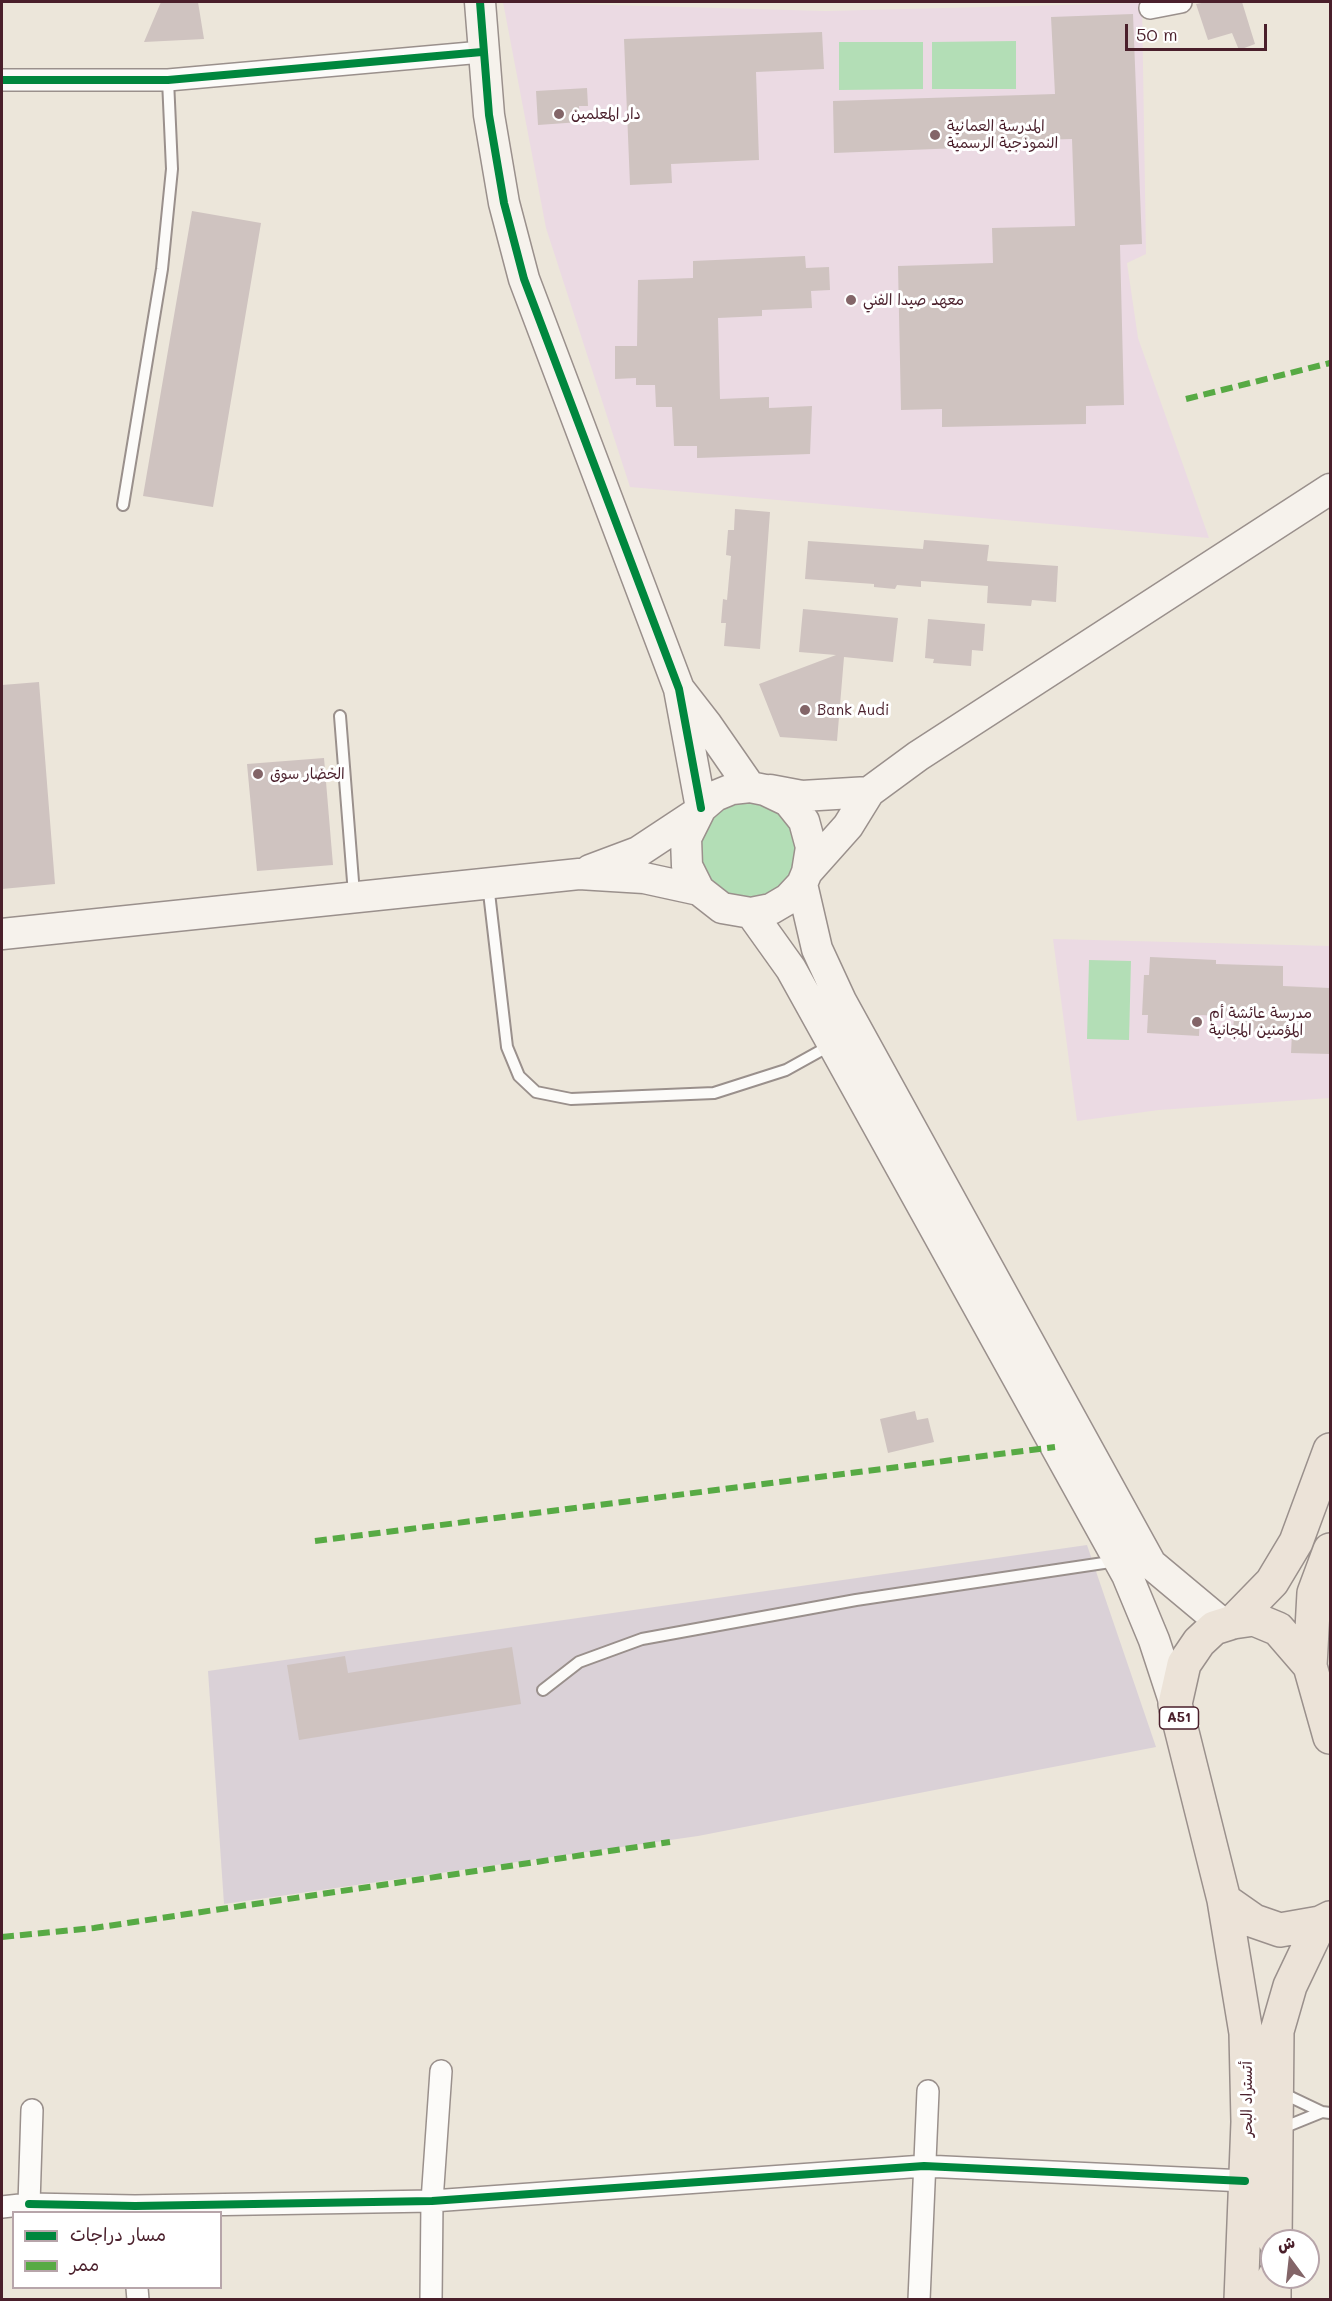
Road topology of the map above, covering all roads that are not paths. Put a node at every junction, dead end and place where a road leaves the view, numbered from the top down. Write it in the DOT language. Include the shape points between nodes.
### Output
graph roads {
  1 [pos="480,2"];
  2 [pos="1181,2"];
  3 [pos="1150,8"];
  4 [pos="482,52"];
  5 [pos="2,80"];
  6 [pos="168,80"];
  7 [pos="1330,489"];
  8 [pos="123,505"];
  9 [pos="679,689"];
  10 [pos="340,716"];
  11 [pos="758,788"];
  12 [pos="869,792"];
  13 [pos="699,810"];
  14 [pos="579,874"];
  15 [pos="805,878"];
  16 [pos="488,884"];
  17 [pos="699,890"];
  18 [pos="354,897"];
  19 [pos="751,913"];
  20 [pos="2,934"];
  21 [pos="832,1044"];
  22 [pos="1330,1450"];
  23 [pos="1330,1550"];
  24 [pos="1119,1561"];
  25 [pos="1322,1593"];
  26 [pos="1228,1623"];
  27 [pos="1310,1666"];
  28 [pos="543,1690"];
  29 [pos="1175,1704"];
  30 [pos="1330,1737"];
  31 [pos="1224,1900"];
  32 [pos="1325,1921"];
  33 [pos="441,2071"];
  34 [pos="928,2091"];
  35 [pos="1277,2091"];
  36 [pos="32,2110"];
  37 [pos="1326,2113"];
  38 [pos="1277,2130"];
  39 [pos="924,2166"];
  40 [pos="1245,2181"];
  41 [pos="432,2201"];
  42 [pos="29,2204"];
  43 [pos="2,2207"];
  44 [pos="135,2209"];
  45 [pos="1275,2229"];
  46 [pos="431,2300"];
  47 [pos="919,2300"];
  48 [pos="1241,2300"];
  1 -- 4 [label="main road"];
  2 -- 3 [label="street"];
  4 -- 6 [label="street"];
  4 -- 9 [label="main road" via="504,203 524,279"];
  5 -- 6 [label="street"];
  6 -- 8 [label="lane" via="172,169 162,269"];
  7 -- 12 [label="main road" via="918,756"];
  9 -- 11 [label="main road"];
  9 -- 13 [label="main road"];
  10 -- 18 [label="lane"];
  11 -- 12 [label="main road" via="802,796"];
  11 -- 13 [label="main road" via="732,789 715,796"];
  11 -- 15 [label="main road" via="788,801 804,821 812,847"];
  12 -- 15 [label="main road" via="848,826"];
  13 -- 14 [label="main road" via="638,852"];
  13 -- 17 [label="main road" via="686,838 687,866"];
  14 -- 16 [label="main road"];
  14 -- 17 [label="main road" via="644,878"];
  15 -- 19 [label="main road" via="788,899 771,909"];
  15 -- 26 [label="main road" via="818,949 841,1001 1150,1564"];
  16 -- 18 [label="main road"];
  16 -- 21 [label="lane" via="507,1047 519,1076 536,1092 571,1099 714,1093 786,1070"];
  17 -- 19 [label="main road" via="722,908"];
  18 -- 20 [label="main road"];
  19 -- 21 [label="main road" via="791,969"];
  21 -- 24 [label="main road"];
  22 -- 26 [label="highway, A51" via="1296,1542 1272,1582"];
  23 -- 25 [label="highway"];
  24 -- 28 [label="lane" via="856,1600 642,1639 579,1662"];
  24 -- 29 [label="main road" via="1154,1640"];
  25 -- 27 [label="highway"];
  26 -- 27 [label="highway" via="1254,1619 1278,1629"];
  26 -- 29 [label="highway, A51" via="1199,1642 1184,1664"];
  27 -- 30 [label="highway"];
  29 -- 31 [label="highway, A51"];
  31 -- 32 [label="highway" via="1254,1921 1280,1930"];
  31 -- 40 [label="highway, أتستراد البحر / A51" via="1246,2033"];
  32 -- 35 [label="highway, أتستراد البحر" via="1290,1986 1277,2031"];
  33 -- 41 [label="street"];
  34 -- 39 [label="street"];
  35 -- 37 [label="lane"];
  35 -- 38 [label="highway, أتستراد البحر"];
  36 -- 42 [label="street"];
  37 -- 38 [label="lane"];
  38 -- 45 [label="highway, أتستراد البحر"];
  39 -- 40 [label="street"];
  39 -- 41 [label="street"];
  39 -- 47 [label="street"];
  40 -- 48 [label="highway, أتستراد البحر / A51"];
  41 -- 44 [label="street"];
  41 -- 46 [label="street"];
  42 -- 43 [label="street"];
  42 -- 44 [label="street"];
}
